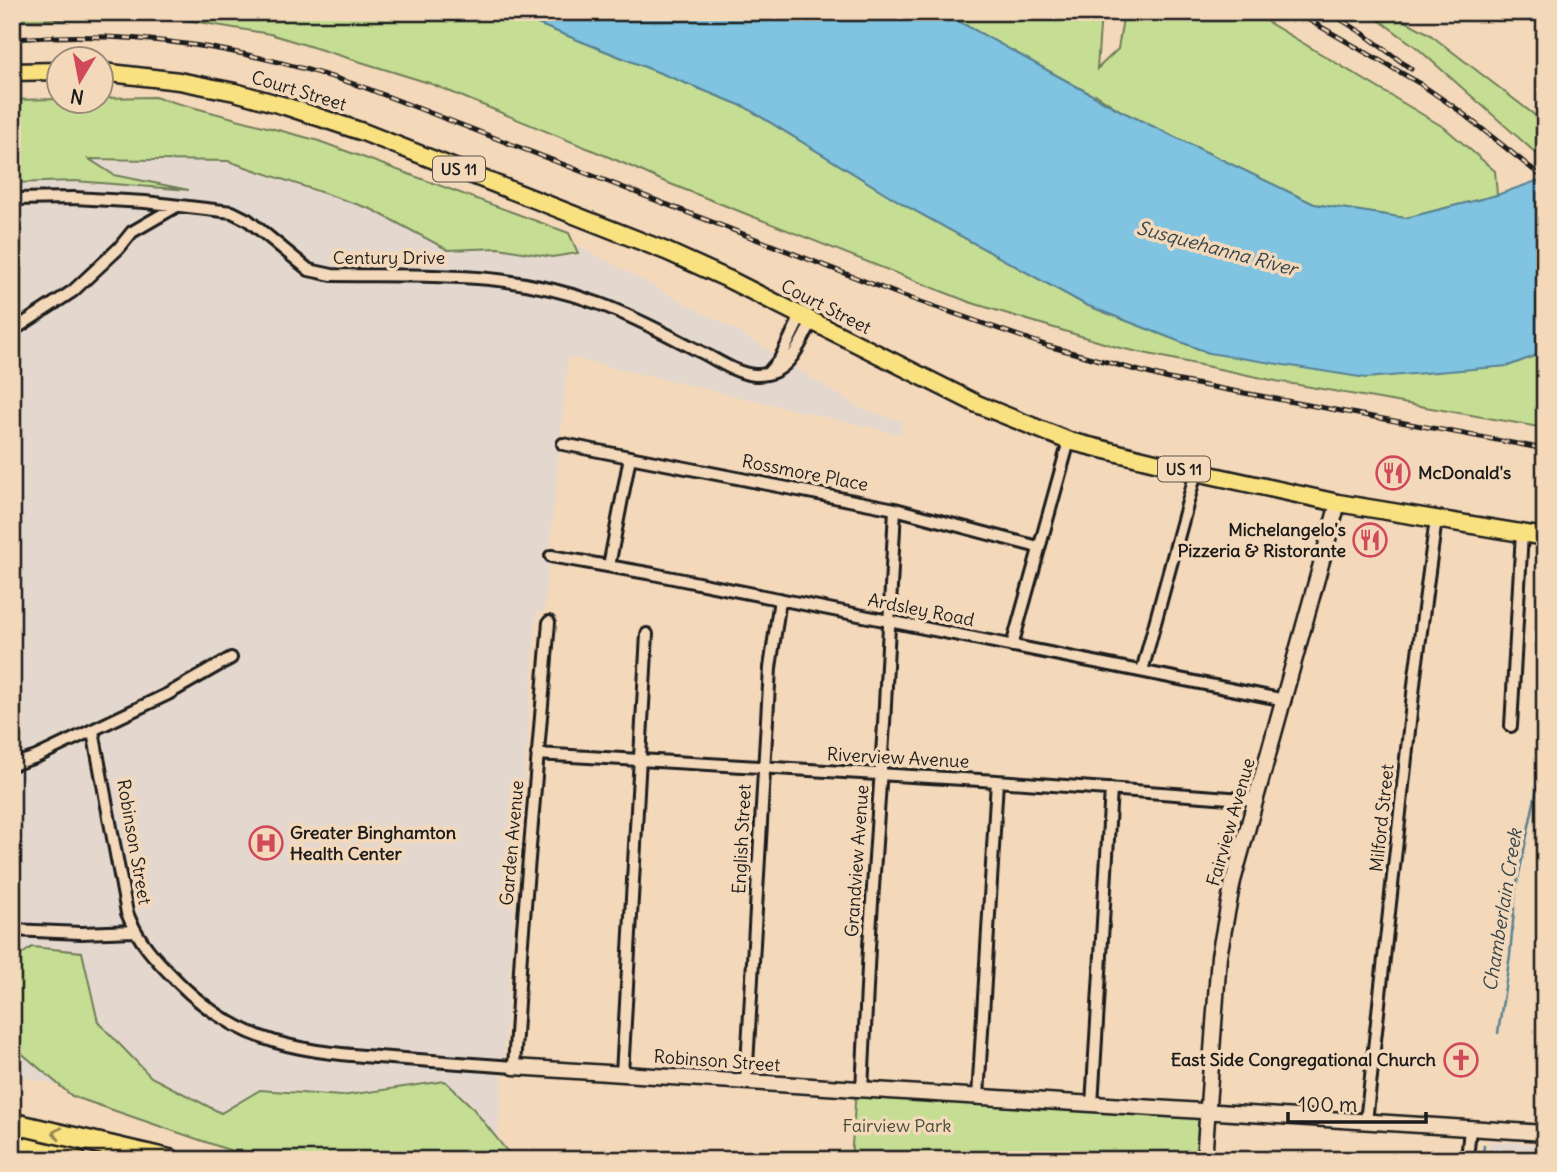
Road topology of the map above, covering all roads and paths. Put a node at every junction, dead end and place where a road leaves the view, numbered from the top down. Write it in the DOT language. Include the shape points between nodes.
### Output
graph roads {
  1 [pos="46,71"];
  2 [pos="12,72"];
  3 [pos="116,74"];
  4 [pos="12,199"];
  5 [pos="177,206"];
  6 [pos="807,318"];
  7 [pos="12,331"];
  8 [pos="1069,440"];
  9 [pos="563,444"];
  10 [pos="630,457"];
  11 [pos="1196,472"];
  12 [pos="1338,503"];
  13 [pos="895,509"];
  14 [pos="1436,519"];
  15 [pos="1522,533"];
  16 [pos="1545,537"];
  17 [pos="1038,547"];
  18 [pos="551,556"];
  19 [pos="609,566"];
  20 [pos="780,599"];
  21 [pos="549,622"];
  22 [pos="889,622"];
  23 [pos="647,634"];
  24 [pos="1012,646"];
  25 [pos="232,658"];
  26 [pos="1142,671"];
  27 [pos="1285,700"];
  28 [pos="1511,726"];
  29 [pos="93,731"];
  30 [pos="537,754"];
  31 [pos="639,761"];
  32 [pos="12,765"];
  33 [pos="764,767"];
  34 [pos="881,775"];
  35 [pos="997,781"];
  36 [pos="1111,789"];
  37 [pos="1257,800"];
  38 [pos="12,930"];
  39 [pos="135,931"];
  40 [pos="514,1067"];
  41 [pos="622,1074"];
  42 [pos="746,1082"];
  43 [pos="862,1090"];
  44 [pos="978,1097"];
  45 [pos="1092,1105"];
  46 [pos="1208,1112"];
  47 [pos="1366,1122"];
  48 [pos="12,1123"];
  49 [pos="1470,1128"];
  50 [pos="1545,1133"];
  51 [pos="12,1145"];
  52 [pos="76,1160"];
  53 [pos="171,1160"];
  54 [pos="1204,1160"];
  55 [pos="1467,1160"];
  1 -- 2 [label="main road"];
  3 -- 6 [label="main road, Court Street / US 11" via="235,92 363,132 655,246"];
  4 -- 5 [label="street, Century Drive" via="74,198"];
  5 -- 6 [label="street, Century Drive" via="241,215 316,273 481,277 564,292 618,311 745,373 768,373 788,363"];
  5 -- 7 [label="street" via="132,232 73,291"];
  6 -- 8 [label="main road, Court Street / US 11" via="977,404"];
  8 -- 11 [label="main road, Court Street / US 11"];
  8 -- 17 [label="street"];
  9 -- 10 [label="street, Rossmore Place"];
  10 -- 13 [label="street, Rossmore Place"];
  10 -- 19 [label="street"];
  11 -- 12 [label="main road, Court Street / US 11"];
  11 -- 26 [label="street"];
  12 -- 14 [label="main road, Court Street / US 11"];
  12 -- 27 [label="street, Fairview Avenue"];
  13 -- 17 [label="street, Rossmore Place"];
  13 -- 22 [label="street, Grandview Avenue"];
  14 -- 15 [label="main road, Court Street / US 11"];
  14 -- 47 [label="street, Milford Street"];
  15 -- 16 [label="main road, Court Street / US 11"];
  15 -- 28 [label="street"];
  17 -- 24 [label="street"];
  18 -- 19 [label="street, Ardsley Road"];
  19 -- 20 [label="street, Ardsley Road"];
  20 -- 22 [label="street, Ardsley Road"];
  20 -- 33 [label="street, English Street"];
  21 -- 30 [label="street, Garden Avenue"];
  22 -- 24 [label="street, Ardsley Road"];
  22 -- 34 [label="street, Grandview Avenue"];
  23 -- 31 [label="street"];
  24 -- 26 [label="street, Ardsley Road"];
  25 -- 29 [label="street"];
  26 -- 27 [label="street, Ardsley Road"];
  27 -- 37 [label="street, Fairview Avenue"];
  29 -- 32 [label="street"];
  29 -- 39 [label="street, Robinson Street" via="127,913"];
  30 -- 31 [label="street, Riverview Avenue"];
  30 -- 40 [label="street, Garden Avenue"];
  31 -- 33 [label="street, Riverview Avenue"];
  31 -- 41 [label="street"];
  33 -- 34 [label="street, Riverview Avenue"];
  33 -- 42 [label="street, English Street"];
  34 -- 35 [label="street, Riverview Avenue"];
  34 -- 43 [label="street, Grandview Avenue"];
  35 -- 36 [label="street, Riverview Avenue"];
  35 -- 44 [label="street"];
  36 -- 37 [label="street, Riverview Avenue"];
  36 -- 45 [label="street"];
  37 -- 46 [label="street, Fairview Avenue" via="1223,926"];
  38 -- 39 [label="street"];
  39 -- 40 [label="street, Robinson Street" via="156,961 217,1016 268,1041 322,1053"];
  40 -- 41 [label="street, Robinson Street"];
  41 -- 42 [label="street, Robinson Street"];
  42 -- 43 [label="street, Robinson Street"];
  43 -- 44 [label="street, Robinson Street"];
  44 -- 45 [label="street, Robinson Street"];
  45 -- 46 [label="street, Robinson Street"];
  46 -- 47 [label="street, Robinson Street"];
  46 -- 54 [label="street, Fairview Avenue"];
  47 -- 49 [label="street, Robinson Street"];
  53 -- 48 [label="highway, one-way"];
  49 -- 50 [label="street, Robinson Street"];
  49 -- 55 [label="street"];
  51 -- 52 [label="highway"];
}
